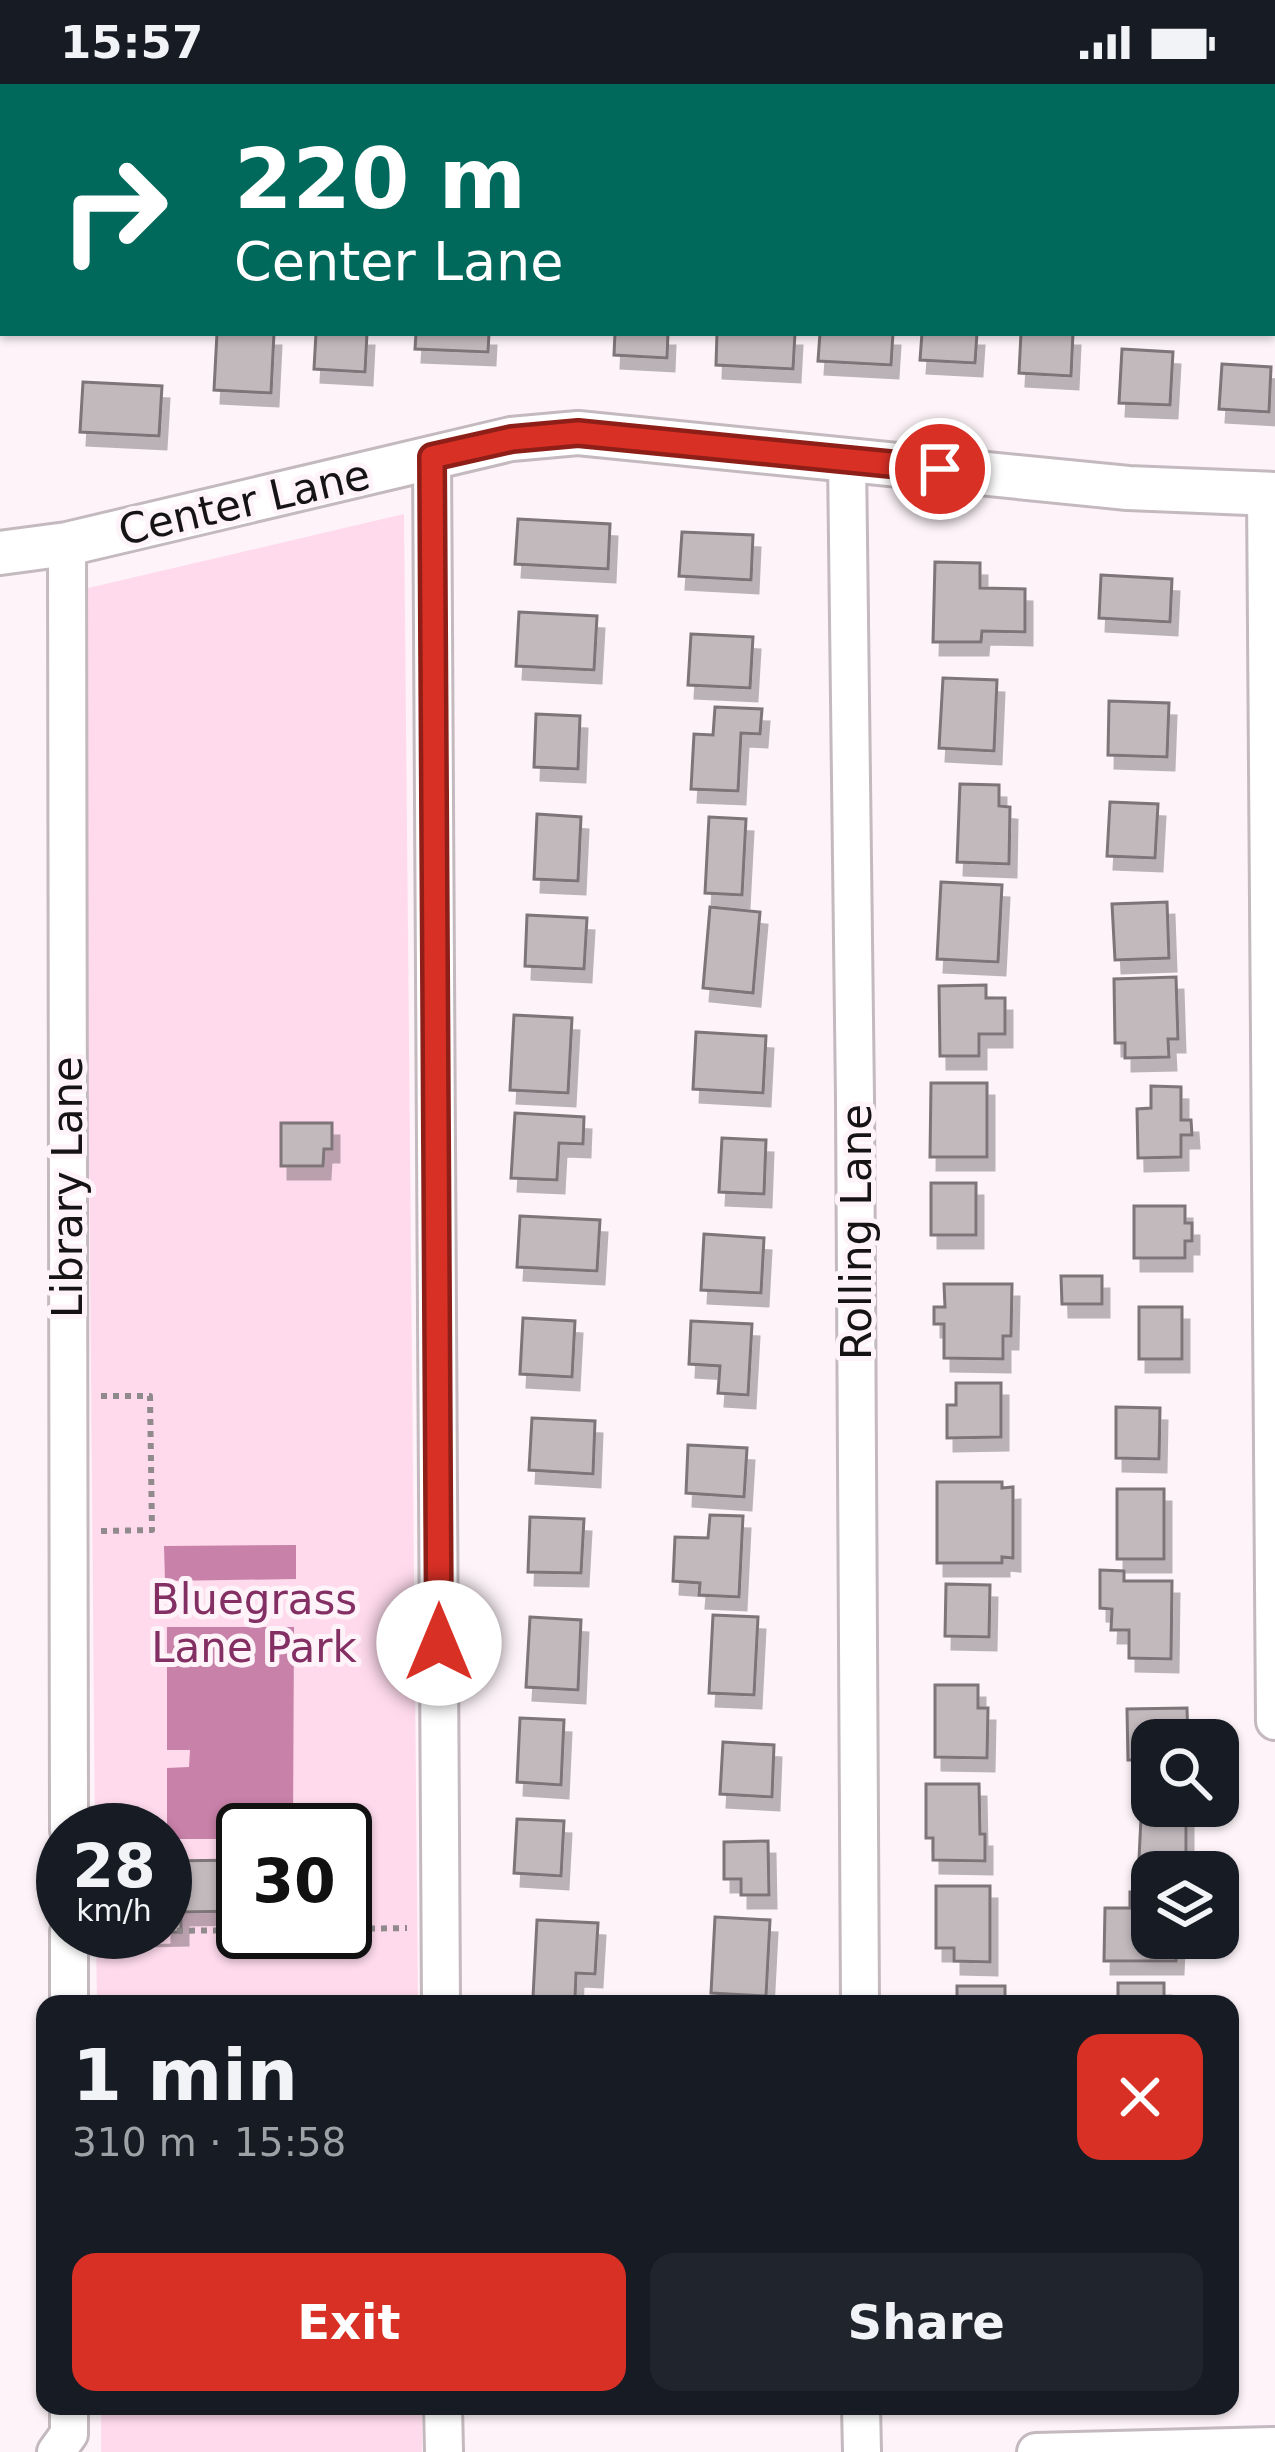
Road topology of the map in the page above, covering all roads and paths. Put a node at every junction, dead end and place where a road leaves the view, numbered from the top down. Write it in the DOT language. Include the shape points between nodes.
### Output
graph roads {
  1 [pos="432,457"];
  2 [pos="847,459"];
  3 [pos="1270,494"];
  4 [pos="67,544"];
  5 [pos="0,553"];
  6 [pos="68,1396"];
  7 [pos="68,1533"];
  8 [pos="1275,1721"];
  9 [pos="68,1803"];
  10 [pos="440,1927"];
  11 [pos="372,1928"];
  12 [pos="69,1959"];
  13 [pos="69,1995"];
  14 [pos="441,1995"];
  15 [pos="860,1995"];
  16 [pos="69,2415"];
  17 [pos="443,2415"];
  18 [pos="862,2415"];
  19 [pos="1275,2446"];
  20 [pos="56,2452"];
  21 [pos="444,2452"];
  22 [pos="862,2452"];
  23 [pos="1036,2452"];
  1 -- 2 [label="street, Center Lane" via="578,433"];
  1 -- 4 [label="street, Center Lane"];
  1 -- 10 [label="street"];
  2 -- 3 [label="street, Center Lane"];
  2 -- 15 [label="street, Rolling Lane"];
  3 -- 8 [label="street"];
  4 -- 5 [label="street, Center Lane"];
  4 -- 6 [label="street, Library Lane"];
  6 -- 7 [label="street, Library Lane"];
  6 -- 7 [label="path" via="150,1396 152,1530"];
  7 -- 9 [label="street, Library Lane"];
  10 -- 11 [label="path"];
  10 -- 14 [label="street"];
  12 -- 13 [label="street"];
  16 -- 20 [label="street" via="69,2434"];
  17 -- 21 [label="street"];
  18 -- 22 [label="street"];
  19 -- 23 [label="street"];
}
